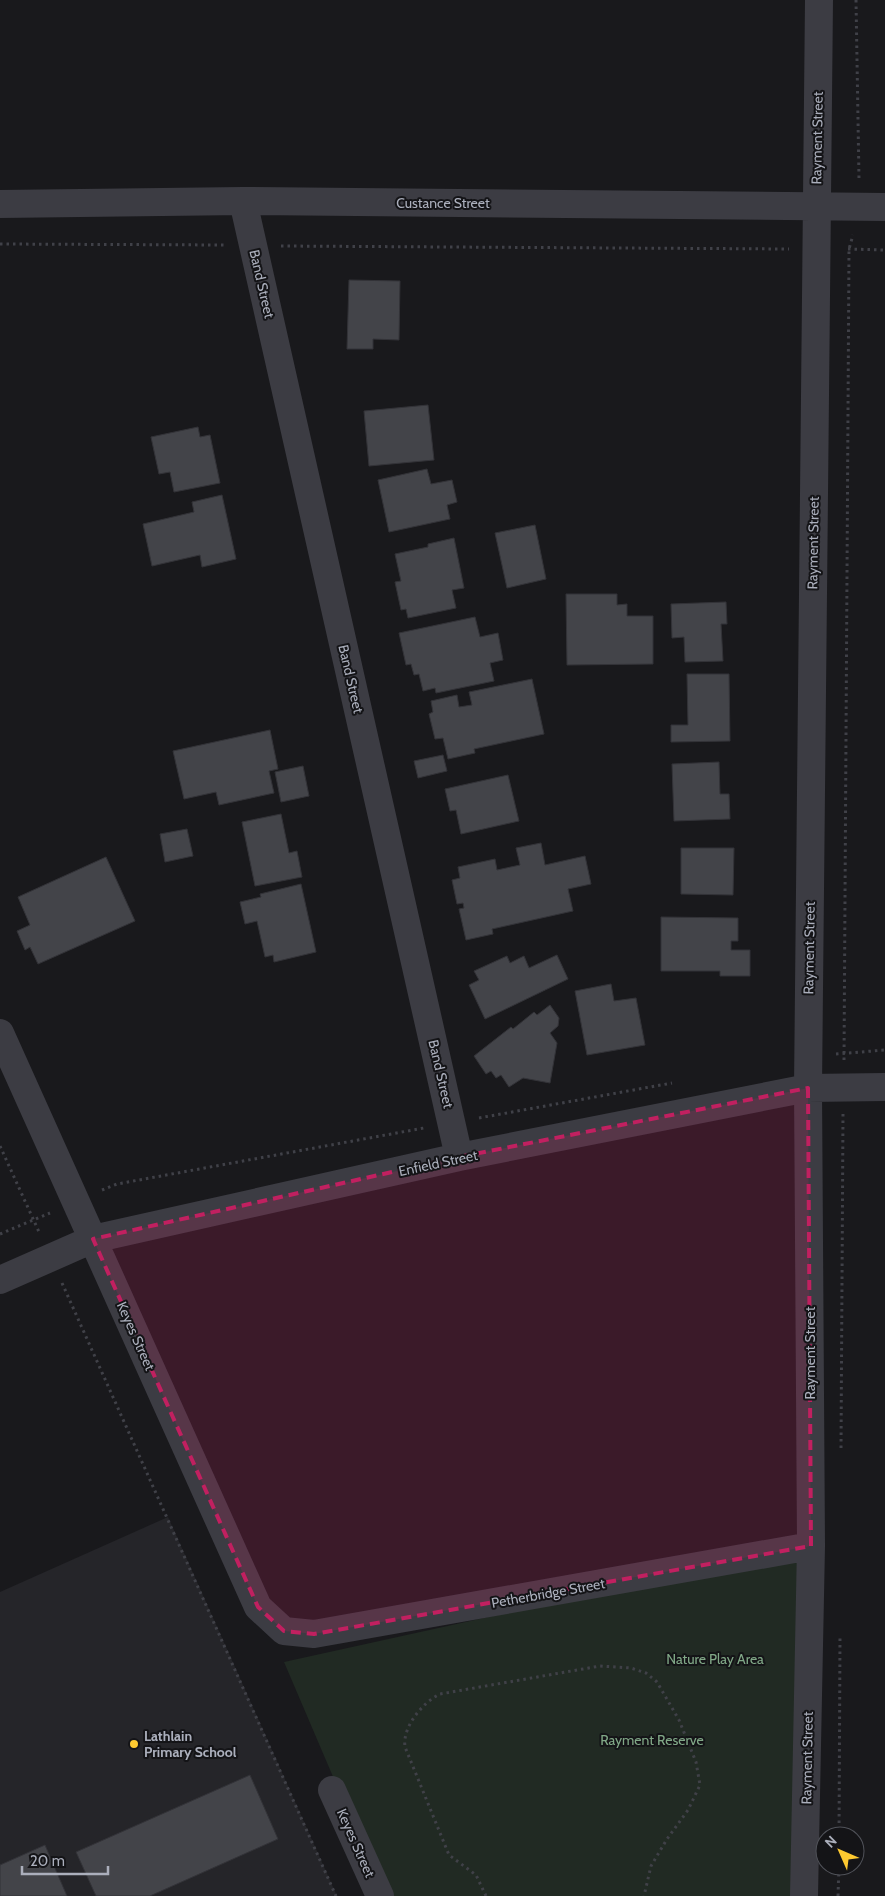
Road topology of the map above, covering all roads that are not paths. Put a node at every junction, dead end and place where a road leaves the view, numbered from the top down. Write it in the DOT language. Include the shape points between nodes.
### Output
graph roads {
  1 [pos="819,0"];
  2 [pos="243,201"];
  3 [pos="0,204"];
  4 [pos="817,206"];
  5 [pos="872,207"];
  6 [pos="0,1033"];
  7 [pos="885,1087"];
  8 [pos="808,1088"];
  9 [pos="460,1157"];
  10 [pos="93,1239"];
  11 [pos="0,1280"];
  12 [pos="812,1546"];
  13 [pos="284,1631"];
  14 [pos="332,1790"];
  15 [pos="380,1896"];
  16 [pos="804,1896"];
  1 -- 4 [label="street, Rayment Street"];
  2 -- 3 [label="street, Custance Street"];
  2 -- 4 [label="street, Custance Street"];
  2 -- 9 [label="street, Band Street"];
  4 -- 5 [label="street, Custance Street"];
  4 -- 8 [label="street, Rayment Street"];
  6 -- 10 [label="street, Keyes Street"];
  7 -- 8 [label="street, Enfield Street"];
  8 -- 9 [label="street, Enfield Street"];
  8 -- 12 [label="street, Rayment Street"];
  9 -- 10 [label="street, Enfield Street"];
  10 -- 11 [label="street, Enfield Street"];
  10 -- 13 [label="street, Keyes Street" via="258,1607"];
  12 -- 13 [label="street, Petherbridge Street" via="314,1634"];
  12 -- 16 [label="street, Rayment Street"];
  14 -- 15 [label="street, Keyes Street"];
}
